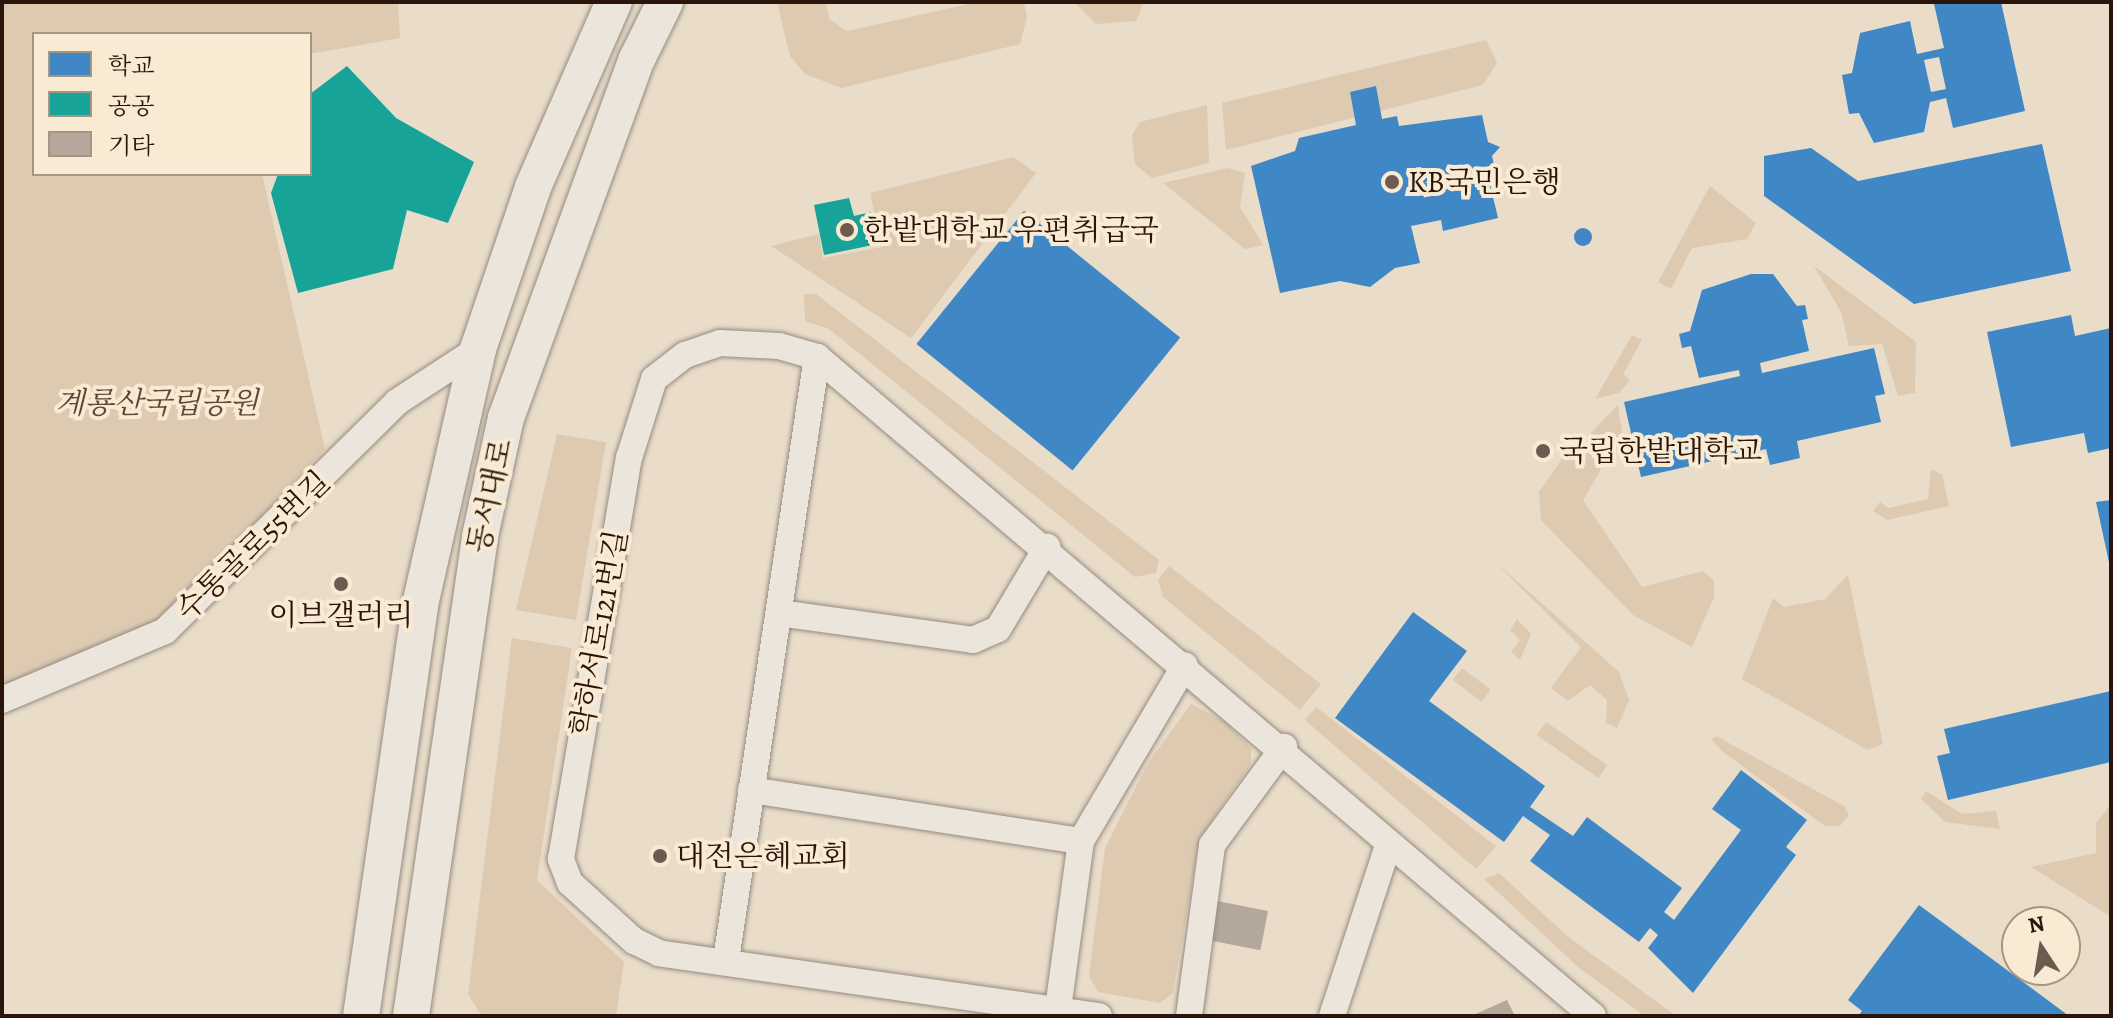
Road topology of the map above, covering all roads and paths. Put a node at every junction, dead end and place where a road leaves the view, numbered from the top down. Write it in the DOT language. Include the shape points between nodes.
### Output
graph roads {
  1 [pos="614,2"];
  2 [pos="665,2"];
  3 [pos="478,349"];
  4 [pos="817,357"];
  5 [pos="1047,547"];
  6 [pos="779,613"];
  7 [pos="1185,665"];
  8 [pos="2,700"];
  9 [pos="1284,747"];
  10 [pos="751,790"];
  11 [pos="1081,841"];
  12 [pos="1388,846"];
  13 [pos="726,960"];
  14 [pos="1057,1013"];
  15 [pos="361,1016"];
  16 [pos="411,1016"];
  17 [pos="1099,1016"];
  18 [pos="1189,1016"];
  19 [pos="1332,1016"];
  20 [pos="1593,1016"];
  1 -- 3 [label="street, 동서대로" via="533,187"];
  2 -- 16 [label="street, 동서대로" via="637,59 506,418 480,536"];
  3 -- 8 [label="street, 수통골로55번길" via="397,402 165,631"];
  3 -- 15 [label="street, 동서대로" via="420,605"];
  4 -- 5 [label="street, 학하서로121번길"];
  4 -- 6 [label="street"];
  4 -- 13 [label="street, 학하서로121번길" via="779,346 720,343 685,355 654,379 629,458 561,859 570,883 634,941 659,953"];
  5 -- 6 [label="street" via="998,629 973,640"];
  5 -- 7 [label="street, 학하서로121번길"];
  6 -- 10 [label="street"];
  7 -- 9 [label="street, 학하서로121번길"];
  7 -- 11 [label="street"];
  9 -- 12 [label="street, 학하서로121번길"];
  9 -- 18 [label="street" via="1212,845"];
  10 -- 11 [label="street"];
  10 -- 13 [label="street"];
  11 -- 14 [label="street"];
  12 -- 19 [label="street"];
  12 -- 20 [label="street, 학하서로121번길"];
  13 -- 14 [label="street, 학하서로121번길"];
  14 -- 17 [label="street, 학하서로121번길"];
}
